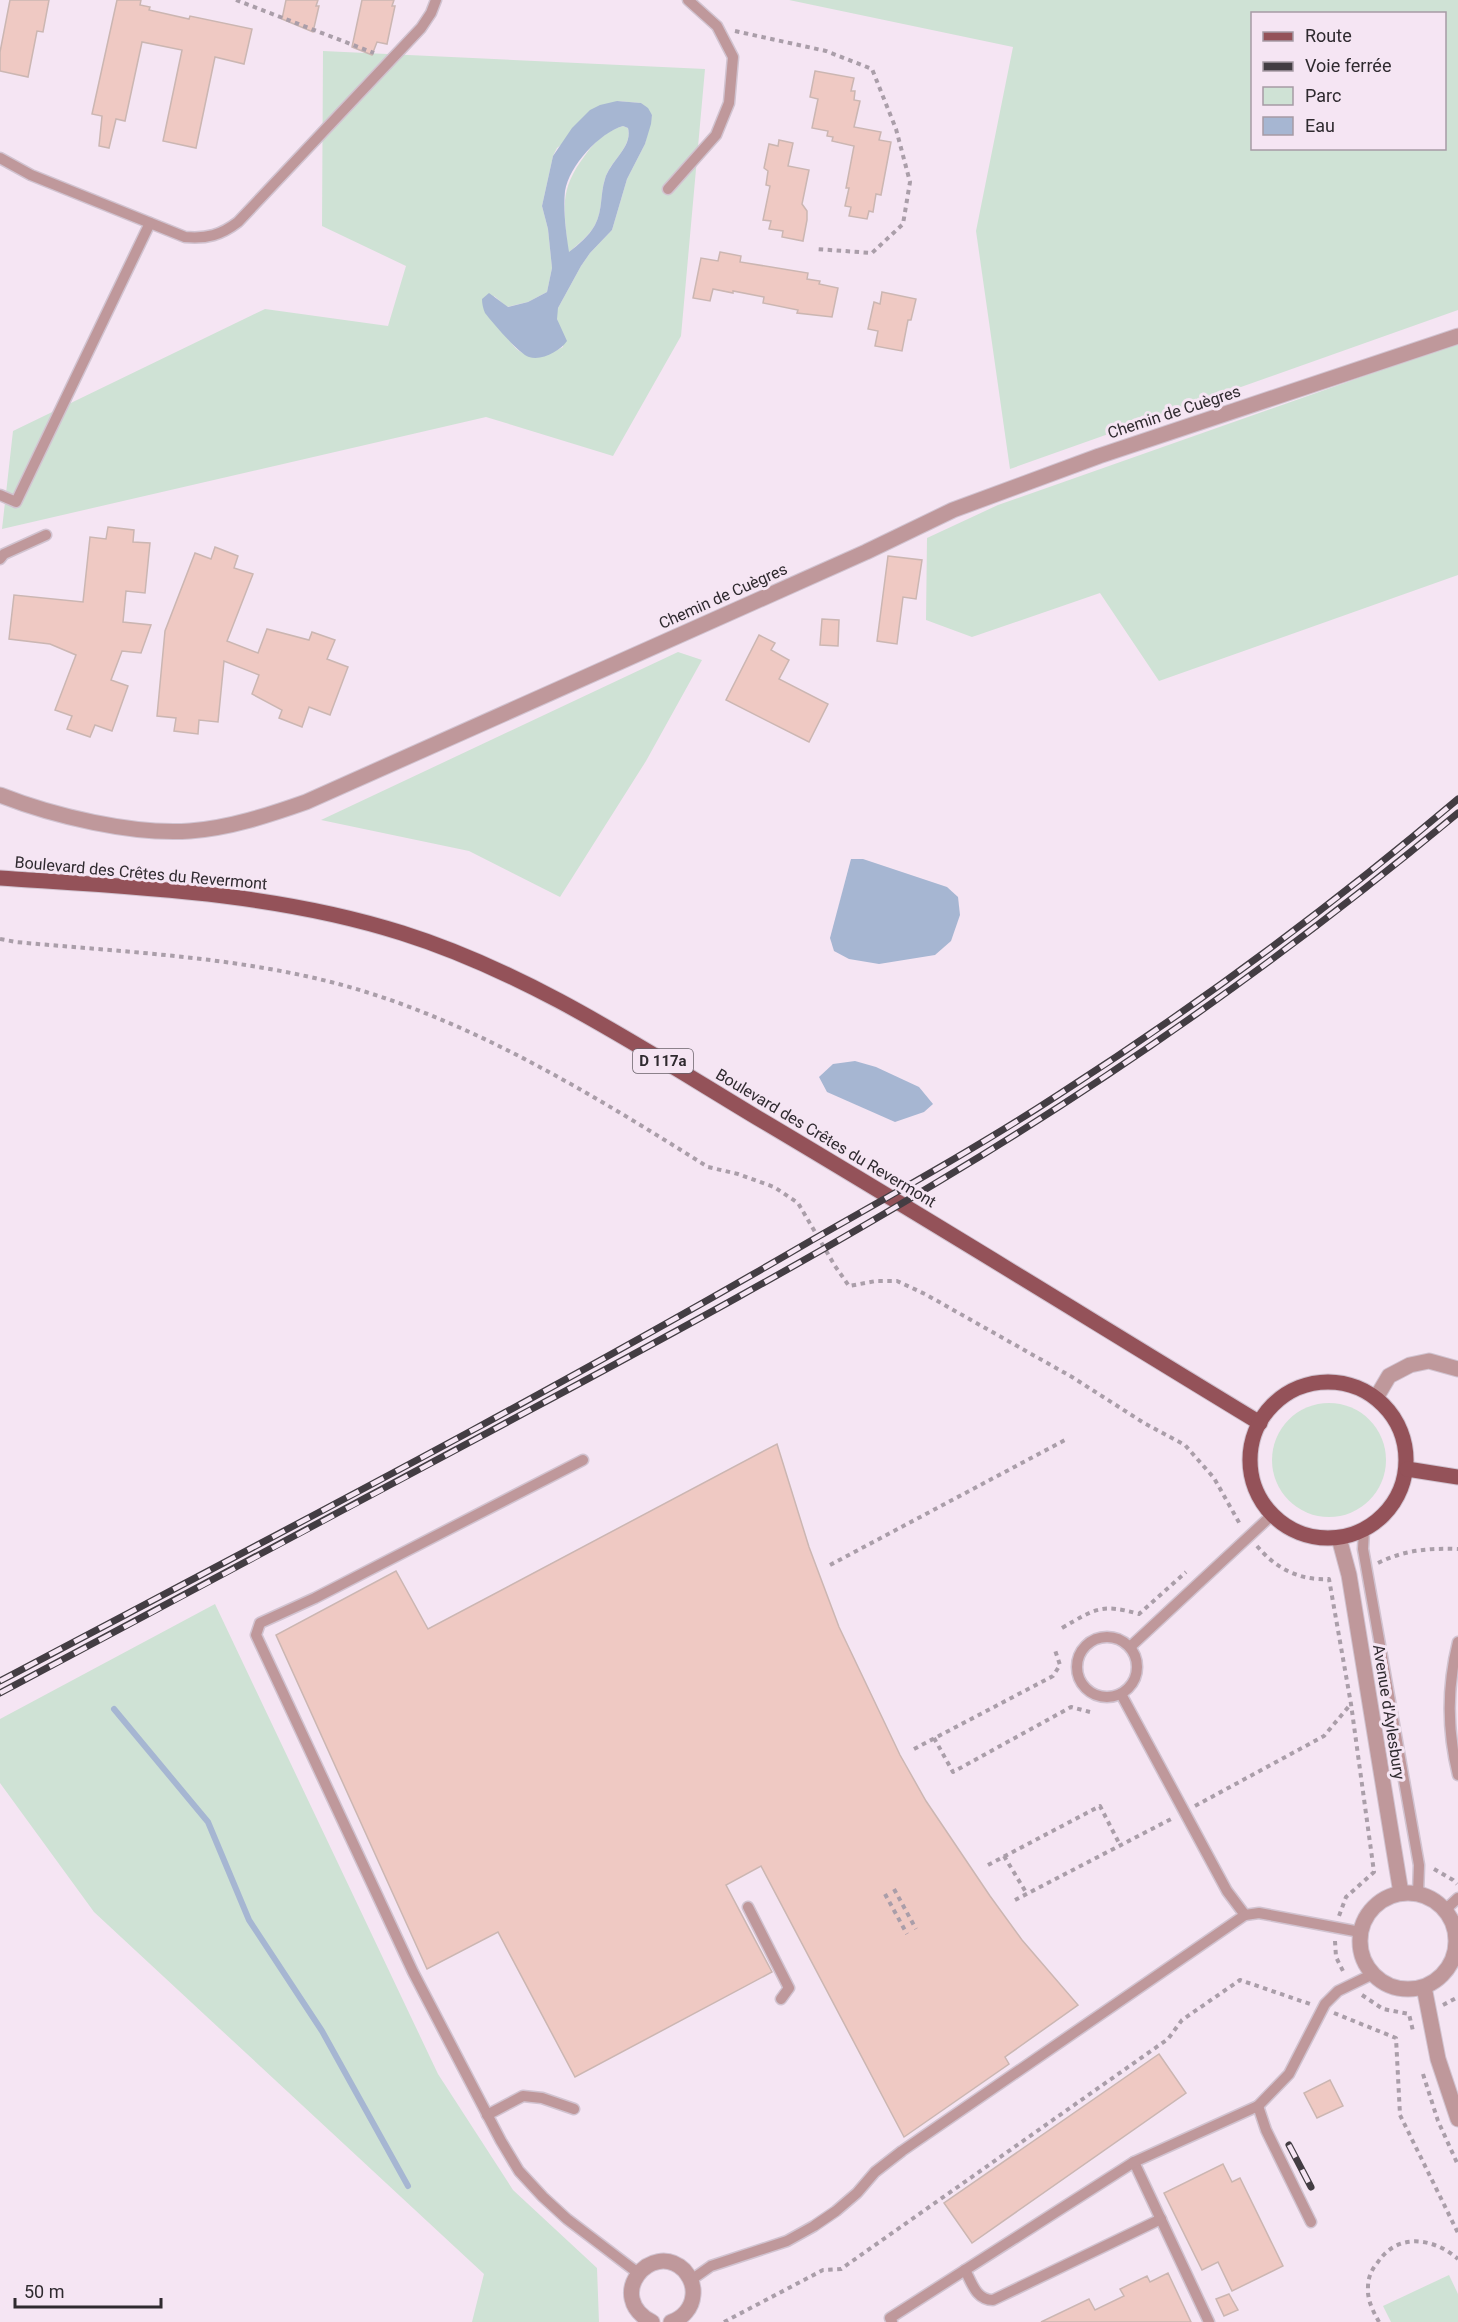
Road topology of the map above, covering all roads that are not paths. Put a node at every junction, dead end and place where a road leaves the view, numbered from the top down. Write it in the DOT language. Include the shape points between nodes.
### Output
graph roads {
  1 [pos="436,0"];
  2 [pos="688,0"];
  3 [pos="0,158"];
  4 [pos="668,189"];
  5 [pos="150,223"];
  6 [pos="1458,336"];
  7 [pos="0,495"];
  8 [pos="46,535"];
  9 [pos="0,560"];
  10 [pos="0,795"];
  11 [pos="0,878"];
  12 [pos="1458,1369"];
  13 [pos="1376,1398"];
  14 [pos="1260,1423"];
  15 [pos="583,1460"];
  16 [pos="1407,1469"];
  17 [pos="1458,1477"];
  18 [pos="1272,1515"];
  19 [pos="1364,1530"];
  20 [pos="1339,1538"];
  21 [pos="1458,1642"];
  22 [pos="1130,1647"];
  23 [pos="1121,1694"];
  24 [pos="1454,1696"];
  25 [pos="1455,1740"];
  26 [pos="1458,1775"];
  27 [pos="1401,1893"];
  28 [pos="1418,1894"];
  29 [pos="1458,1898"];
  30 [pos="748,1907"];
  31 [pos="1445,1910"];
  32 [pos="1245,1915"];
  33 [pos="1360,1932"];
  34 [pos="1456,1958"];
  35 [pos="1373,1974"];
  36 [pos="1424,1987"];
  37 [pos="781,1999"];
  38 [pos="1258,2106"];
  39 [pos="574,2109"];
  40 [pos="487,2115"];
  41 [pos="1458,2120"];
  42 [pos="1134,2162"];
  43 [pos="1161,2219"];
  44 [pos="1311,2222"];
  45 [pos="965,2270"];
  46 [pos="638,2273"];
  47 [pos="691,2280"];
  48 [pos="652,2322"];
  49 [pos="674,2322"];
  50 [pos="892,2322"];
  51 [pos="1209,2322"];
  1 -- 5 [label="lane" via="421,28 224,233 201,239 185,237"];
  2 -- 4 [label="lane" via="717,26 734,57 729,103 716,135"];
  3 -- 5 [label="lane" via="31,175"];
  5 -- 7 [label="lane" via="16,502"];
  6 -- 10 [label="street, Chemin de Cuègres" via="1099,456 953,510 844,562 277,812 210,828 164,831 92,822"];
  8 -- 9 [label="lane" via="4,554"];
  11 -- 14 [label="main road, Boulevard des Crêtes du Revermont / D 117a" via="235,897 317,911 402,933 468,957 528,984 630,1041"];
  12 -- 13 [label="street" via="1429,1361 1410,1365 1389,1376"];
  13 -- 14 [label="main road" via="1352,1386 1325,1382 1299,1388 1276,1402"];
  13 -- 16 [label="main road" via="1394,1418 1405,1442"];
  14 -- 18 [label="main road" via="1251,1446 1251,1471 1258,1495"];
  15 -- 40 [label="lane" via="260,1623 256,1635 412,1972"];
  16 -- 17 [label="main road"];
  16 -- 19 [label="main road" via="1399,1494 1385,1515"];
  18 -- 20 [label="main road" via="1292,1529 1315,1537"];
  18 -- 22 [label="lane"];
  19 -- 20 [label="main road"];
  19 -- 28 [label="lane" via="1366,1569 1419,1865"];
  20 -- 27 [label="street, Avenue d'Aylesbury" via="1349,1575"];
  21 -- 24 [label="lane" via="1453,1662"];
  22 -- 23 [label="lane" via="1138,1668 1130,1688"];
  22 -- 23 [label="lane" via="1114,1637 1092,1639 1077,1662 1081,1682 1091,1692 1102,1696"];
  23 -- 32 [label="lane" via="1227,1891"];
  24 -- 25 [label="lane"];
  25 -- 26 [label="lane"];
  27 -- 28 [label="street"];
  27 -- 33 [label="street" via="1374,1906"];
  28 -- 31 [label="street"];
  29 -- 31 [label="lane"];
  30 -- 37 [label="lane" via="789,1988"];
  31 -- 34 [label="street" via="1454,1925"];
  32 -- 33 [label="lane" via="1259,1912"];
  32 -- 47 [label="lane" via="902,2151 822,2221 787,2241 711,2266"];
  33 -- 35 [label="street" via="1364,1961"];
  34 -- 36 [label="street"];
  35 -- 36 [label="street" via="1396,1988"];
  35 -- 38 [label="lane" via="1338,1991 1323,2009 1289,2074"];
  36 -- 41 [label="street" via="1438,2059"];
  38 -- 42 [label="lane"];
  38 -- 44 [label="lane"];
  39 -- 40 [label="lane" via="522,2096"];
  40 -- 46 [label="lane" via="519,2171 543,2197"];
  42 -- 43 [label="lane"];
  42 -- 45 [label="lane"];
  43 -- 45 [label="lane" via="993,2300 979,2296"];
  43 -- 51 [label="lane"];
  45 -- 50 [label="lane" via="890,2318"];
  46 -- 47 [label="street" via="656,2262 667,2262 685,2271"];
  46 -- 48 [label="street" via="632,2300 636,2310"];
  47 -- 49 [label="street" via="692,2302"];
}
